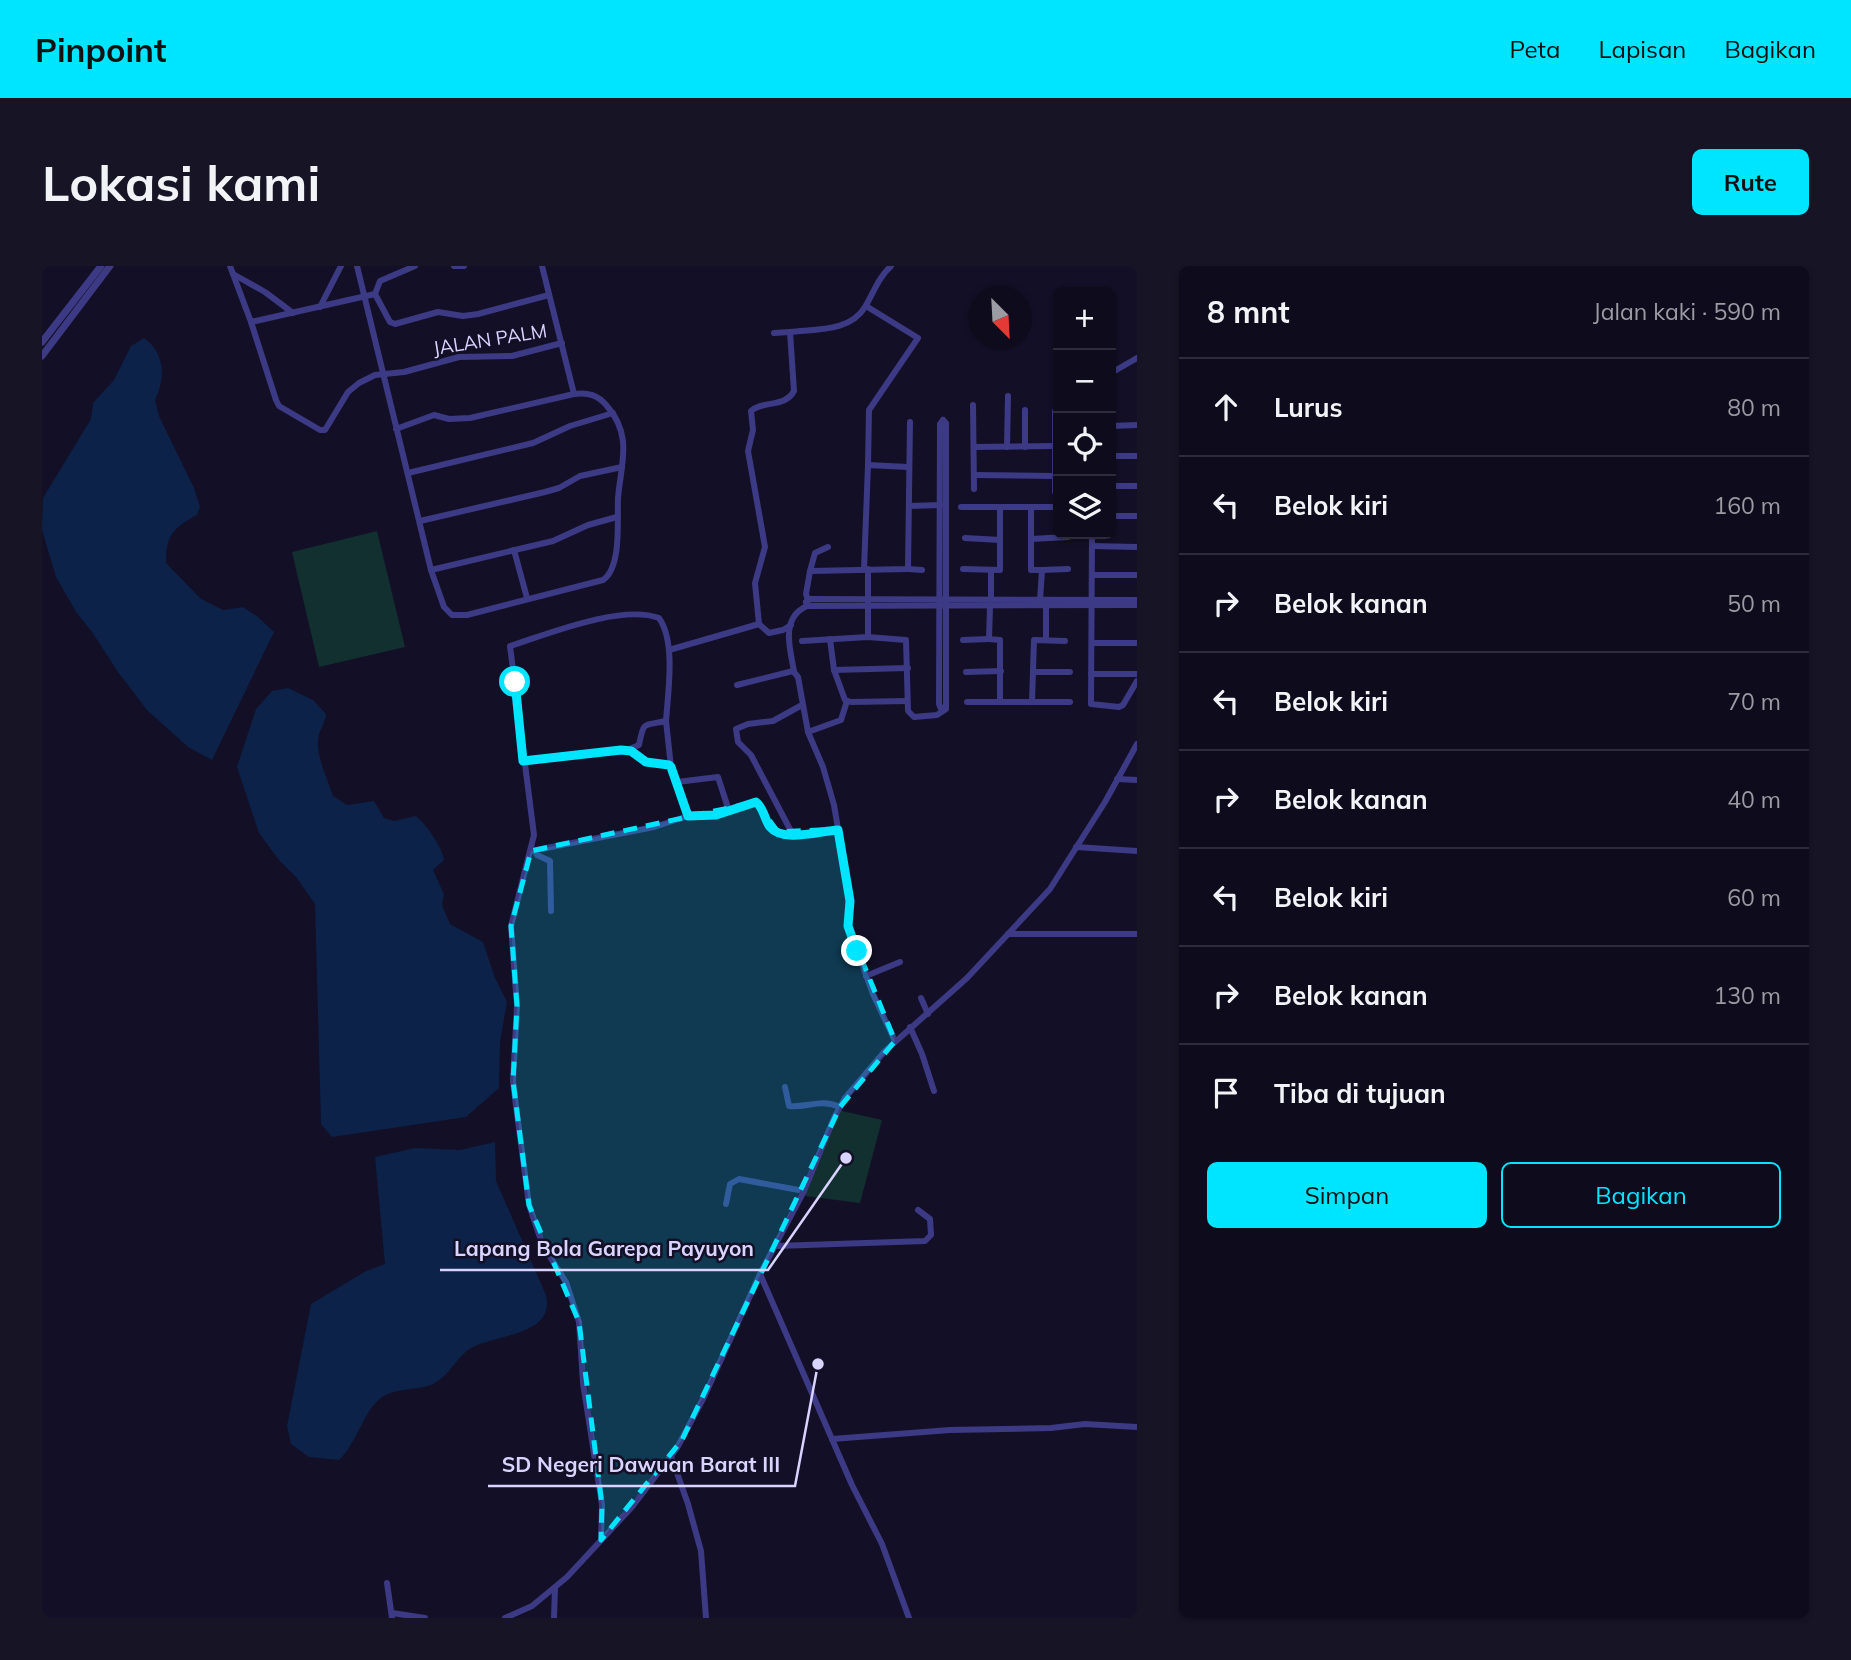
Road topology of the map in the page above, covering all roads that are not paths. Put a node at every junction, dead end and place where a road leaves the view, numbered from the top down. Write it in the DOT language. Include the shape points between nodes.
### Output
graph roads {
  1 [pos="101,266"];
  2 [pos="110,266"];
  3 [pos="230,266"];
  4 [pos="341,266"];
  5 [pos="357,266"];
  6 [pos="415,266"];
  7 [pos="454,266"];
  8 [pos="464,266"];
  9 [pos="542,266"];
  10 [pos="891,266"];
  11 [pos="233,274"];
  12 [pos="375,294"];
  13 [pos="83,295"];
  14 [pos="549,295"];
  15 [pos="364,296"];
  16 [pos="866,306"];
  17 [pos="320,307"];
  18 [pos="293,313"];
  19 [pos="251,322"];
  20 [pos="790,332"];
  21 [pos="774,333"];
  22 [pos="42,342"];
  23 [pos="562,343"];
  24 [pos="42,356"];
  25 [pos="1137,358"];
  26 [pos="1116,370"];
  27 [pos="383,374"];
  28 [pos="574,394"];
  29 [pos="1007,396"];
  30 [pos="973,405"];
  31 [pos="1025,410"];
  32 [pos="613,413"];
  33 [pos="910,422"];
  34 [pos="1137,425"];
  35 [pos="1116,426"];
  36 [pos="396,429"];
  37 [pos="1025,446"];
  38 [pos="1053,446"];
  39 [pos="974,447"];
  40 [pos="1007,447"];
  41 [pos="1116,456"];
  42 [pos="1137,456"];
  43 [pos="943,461"];
  44 [pos="868,465"];
  45 [pos="622,467"];
  46 [pos="908,467"];
  47 [pos="408,473"];
  48 [pos="974,475"];
  49 [pos="1053,476"];
  50 [pos="1116,486"];
  51 [pos="1137,486"];
  52 [pos="974,489"];
  53 [pos="940,505"];
  54 [pos="909,506"];
  55 [pos="961,507"];
  56 [pos="1000,507"];
  57 [pos="1031,507"];
  58 [pos="1053,507"];
  59 [pos="1116,516"];
  60 [pos="1137,516"];
  61 [pos="617,517"];
  62 [pos="420,522"];
  63 [pos="965,538"];
  64 [pos="1053,538"];
  65 [pos="1031,539"];
  66 [pos="1092,539"];
  67 [pos="1000,540"];
  68 [pos="1092,546"];
  69 [pos="828,547"];
  70 [pos="1137,547"];
  71 [pos="942,549"];
  72 [pos="514,550"];
  73 [pos="866,569"];
  74 [pos="908,569"];
  75 [pos="963,569"];
  76 [pos="1068,569"];
  77 [pos="431,570"];
  78 [pos="922,570"];
  79 [pos="991,570"];
  80 [pos="1042,570"];
  81 [pos="810,571"];
  82 [pos="1092,575"];
  83 [pos="1137,575"];
  84 [pos="527,598"];
  85 [pos="808,603"];
  86 [pos="869,603"];
  87 [pos="943,603"];
  88 [pos="991,603"];
  89 [pos="1043,603"];
  90 [pos="1092,603"];
  91 [pos="1137,603"];
  92 [pos="759,624"];
  93 [pos="791,625"];
  94 [pos="868,637"];
  95 [pos="830,639"];
  96 [pos="963,639"];
  97 [pos="989,639"];
  98 [pos="1046,640"];
  99 [pos="802,641"];
  100 [pos="1065,641"];
  101 [pos="1092,643"];
  102 [pos="1137,643"];
  103 [pos="669,650"];
  104 [pos="908,668"];
  105 [pos="834,670"];
  106 [pos="794,671"];
  107 [pos="966,671"];
  108 [pos="1001,671"];
  109 [pos="1033,672"];
  110 [pos="1070,672"];
  111 [pos="1091,674"];
  112 [pos="1137,674"];
  113 [pos="1137,681"];
  114 [pos="737,685"];
  115 [pos="847,701"];
  116 [pos="907,701"];
  117 [pos="967,702"];
  118 [pos="1000,702"];
  119 [pos="1032,702"];
  120 [pos="1070,702"];
  121 [pos="802,705"];
  122 [pos="666,721"];
  123 [pos="807,732"];
  124 [pos="1137,744"];
  125 [pos="627,750"];
  126 [pos="523,761"];
  127 [pos="671,767"];
  128 [pos="1117,779"];
  129 [pos="1137,780"];
  130 [pos="677,782"];
  131 [pos="729,811"];
  132 [pos="688,816"];
  133 [pos="838,830"];
  134 [pos="793,835"];
  135 [pos="1076,847"];
  136 [pos="533,850"];
  137 [pos="1137,851"];
  138 [pos="551,911"];
  139 [pos="1008,934"];
  140 [pos="1137,934"];
  141 [pos="900,962"];
  142 [pos="866,976"];
  143 [pos="920,998"];
  144 [pos="928,1014"];
  145 [pos="910,1027"];
  146 [pos="895,1041"];
  147 [pos="785,1087"];
  148 [pos="934,1091"];
  149 [pos="840,1107"];
  150 [pos="804,1191"];
  151 [pos="726,1204"];
  152 [pos="918,1210"];
  153 [pos="776,1247"];
  154 [pos="760,1274"];
  155 [pos="1137,1426"];
  156 [pos="832,1439"];
  157 [pos="671,1456"];
  158 [pos="601,1539"];
  159 [pos="387,1583"];
  160 [pos="555,1588"];
  161 [pos="392,1616"];
  162 [pos="425,1618"];
  163 [pos="505,1618"];
  164 [pos="554,1618"];
  165 [pos="706,1618"];
  166 [pos="908,1618"];
  1 -- 13 [label="street"];
  2 -- 13 [label="street"];
  3 -- 11 [label="street"];
  4 -- 17 [label="street"];
  5 -- 15 [label="street"];
  6 -- 12 [label="street" via="380,281"];
  7 -- 8 [label="street"];
  9 -- 14 [label="street"];
  10 -- 16 [label="street"];
  11 -- 18 [label="street"];
  11 -- 19 [label="street"];
  12 -- 14 [label="street" via="395,324 438,312 478,314"];
  12 -- 15 [label="street"];
  13 -- 22 [label="street"];
  13 -- 24 [label="street"];
  14 -- 23 [label="street"];
  15 -- 17 [label="street"];
  15 -- 27 [label="street"];
  16 -- 20 [label="street" via="843,325"];
  16 -- 44 [label="street" via="918,338 869,410"];
  17 -- 18 [label="street"];
  18 -- 19 [label="street"];
  19 -- 27 [label="street, JALAN PALM" via="279,406 318,430 325,430 353,387"];
  20 -- 21 [label="street"];
  20 -- 92 [label="street" via="794,391 786,400 751,411 748,451 765,547 755,583"];
  23 -- 27 [label="street, JALAN PALM" via="513,356 459,357"];
  23 -- 28 [label="street"];
  25 -- 26 [label="street"];
  27 -- 36 [label="street"];
  28 -- 32 [label="street" via="600,398"];
  28 -- 36 [label="street" via="470,418 434,415"];
  29 -- 40 [label="street"];
  30 -- 39 [label="street"];
  31 -- 37 [label="street"];
  32 -- 45 [label="street" via="622,429"];
  32 -- 47 [label="street" via="533,443"];
  33 -- 46 [label="street"];
  34 -- 35 [label="street"];
  36 -- 47 [label="street"];
  37 -- 38 [label="street"];
  37 -- 40 [label="street"];
  39 -- 40 [label="street"];
  39 -- 48 [label="street"];
  41 -- 42 [label="street"];
  43 -- 43 [label="street" via="940,424 943,420 946,423"];
  43 -- 53 [label="street"];
  43 -- 71 [label="street"];
  44 -- 46 [label="street"];
  44 -- 73 [label="street"];
  45 -- 61 [label="street"];
  45 -- 62 [label="street" via="580,476 545,492"];
  46 -- 54 [label="street"];
  47 -- 62 [label="street"];
  48 -- 49 [label="street"];
  48 -- 52 [label="street"];
  50 -- 51 [label="street"];
  53 -- 54 [label="street"];
  53 -- 71 [label="street"];
  54 -- 74 [label="street"];
  55 -- 56 [label="street"];
  56 -- 57 [label="street"];
  56 -- 67 [label="street"];
  57 -- 58 [label="street"];
  57 -- 65 [label="street"];
  59 -- 60 [label="street"];
  61 -- 72 [label="street"];
  61 -- 84 [label="street" via="614,566 608,576"];
  62 -- 77 [label="street"];
  63 -- 67 [label="street"];
  64 -- 65 [label="street"];
  65 -- 80 [label="street" via="1031,570"];
  66 -- 68 [label="street"];
  67 -- 79 [label="street" via="1000,570"];
  68 -- 70 [label="street"];
  68 -- 82 [label="street"];
  69 -- 81 [label="street" via="815,553"];
  71 -- 87 [label="street"];
  72 -- 77 [label="street"];
  72 -- 84 [label="street"];
  73 -- 74 [label="street"];
  73 -- 81 [label="street"];
  73 -- 86 [label="street"];
  74 -- 78 [label="street"];
  75 -- 79 [label="street"];
  76 -- 80 [label="street"];
  77 -- 84 [label="street" via="444,607 452,615"];
  79 -- 88 [label="street"];
  80 -- 89 [label="street"];
  81 -- 85 [label="street"];
  82 -- 83 [label="street"];
  82 -- 90 [label="street"];
  85 -- 86 [label="street"];
  85 -- 93 [label="street"];
  86 -- 87 [label="street"];
  86 -- 94 [label="street"];
  87 -- 88 [label="street"];
  87 -- 116 [label="street" via="947,705 937,715 914,717"];
  88 -- 89 [label="street"];
  88 -- 97 [label="street"];
  89 -- 90 [label="street"];
  89 -- 98 [label="street"];
  90 -- 91 [label="street"];
  90 -- 101 [label="street"];
  92 -- 93 [label="street" via="769,634"];
  92 -- 103 [label="street"];
  93 -- 106 [label="street" via="788,641"];
  94 -- 95 [label="street"];
  94 -- 104 [label="street" via="906,640"];
  95 -- 99 [label="street"];
  95 -- 105 [label="street"];
  96 -- 97 [label="street"];
  97 -- 108 [label="street" via="1000,640"];
  98 -- 100 [label="street"];
  98 -- 109 [label="street" via="1034,640"];
  101 -- 102 [label="street"];
  101 -- 111 [label="street"];
  103 -- 122 [label="street"];
  103 -- 126 [label="street" via="662,621 651,615 590,621 510,646"];
  104 -- 105 [label="street"];
  104 -- 116 [label="street"];
  105 -- 115 [label="street"];
  106 -- 114 [label="street"];
  106 -- 121 [label="street"];
  107 -- 108 [label="street"];
  108 -- 118 [label="street"];
  109 -- 110 [label="street"];
  109 -- 119 [label="street"];
  111 -- 112 [label="street"];
  111 -- 113 [label="street" via="1093,706 1124,705"];
  115 -- 116 [label="street"];
  115 -- 123 [label="street" via="841,720"];
  117 -- 118 [label="street"];
  118 -- 119 [label="street"];
  119 -- 120 [label="street"];
  121 -- 123 [label="street"];
  121 -- 134 [label="street" via="773,721 736,729 738,742 751,755"];
  122 -- 125 [label="street" via="644,726 639,745"];
  122 -- 127 [label="street"];
  123 -- 133 [label="street" via="832,794"];
  124 -- 128 [label="street"];
  125 -- 126 [label="street"];
  125 -- 127 [label="street" via="646,762"];
  126 -- 136 [label="street" via="534,827"];
  127 -- 130 [label="street"];
  128 -- 129 [label="street"];
  128 -- 135 [label="street"];
  130 -- 131 [label="street" via="718,777"];
  130 -- 132 [label="street"];
  131 -- 132 [label="street"];
  131 -- 134 [label="street" via="756,802 773,830"];
  132 -- 136 [label="street"];
  133 -- 134 [label="street"];
  133 -- 142 [label="street" via="850,901 848,926"];
  135 -- 137 [label="street"];
  135 -- 139 [label="street" via="1050,889"];
  136 -- 138 [label="street" via="550,861"];
  136 -- 158 [label="street" via="511,926 517,1006 513,1081 529,1205 543,1245 566,1282 579,1322 583,1383 602,1505"];
  139 -- 140 [label="street"];
  139 -- 144 [label="street"];
  141 -- 142 [label="street"];
  142 -- 146 [label="street"];
  143 -- 144 [label="street"];
  144 -- 145 [label="street"];
  145 -- 146 [label="street"];
  145 -- 148 [label="street"];
  146 -- 149 [label="street"];
  147 -- 149 [label="street" via="789,1106 810,1102"];
  149 -- 150 [label="street"];
  150 -- 151 [label="street" via="738,1179 730,1184"];
  150 -- 153 [label="street"];
  152 -- 153 [label="street" via="930,1219 931,1235 925,1241"];
  153 -- 154 [label="street"];
  154 -- 156 [label="street"];
  154 -- 157 [label="street" via="705,1397"];
  155 -- 156 [label="street" via="1085,1424"];
  156 -- 166 [label="street" via="878,1535"];
  157 -- 158 [label="street"];
  157 -- 165 [label="street" via="701,1551"];
  158 -- 160 [label="street"];
  159 -- 161 [label="street"];
  160 -- 163 [label="street" via="532,1606"];
  160 -- 164 [label="street"];
  161 -- 162 [label="street"];
}
